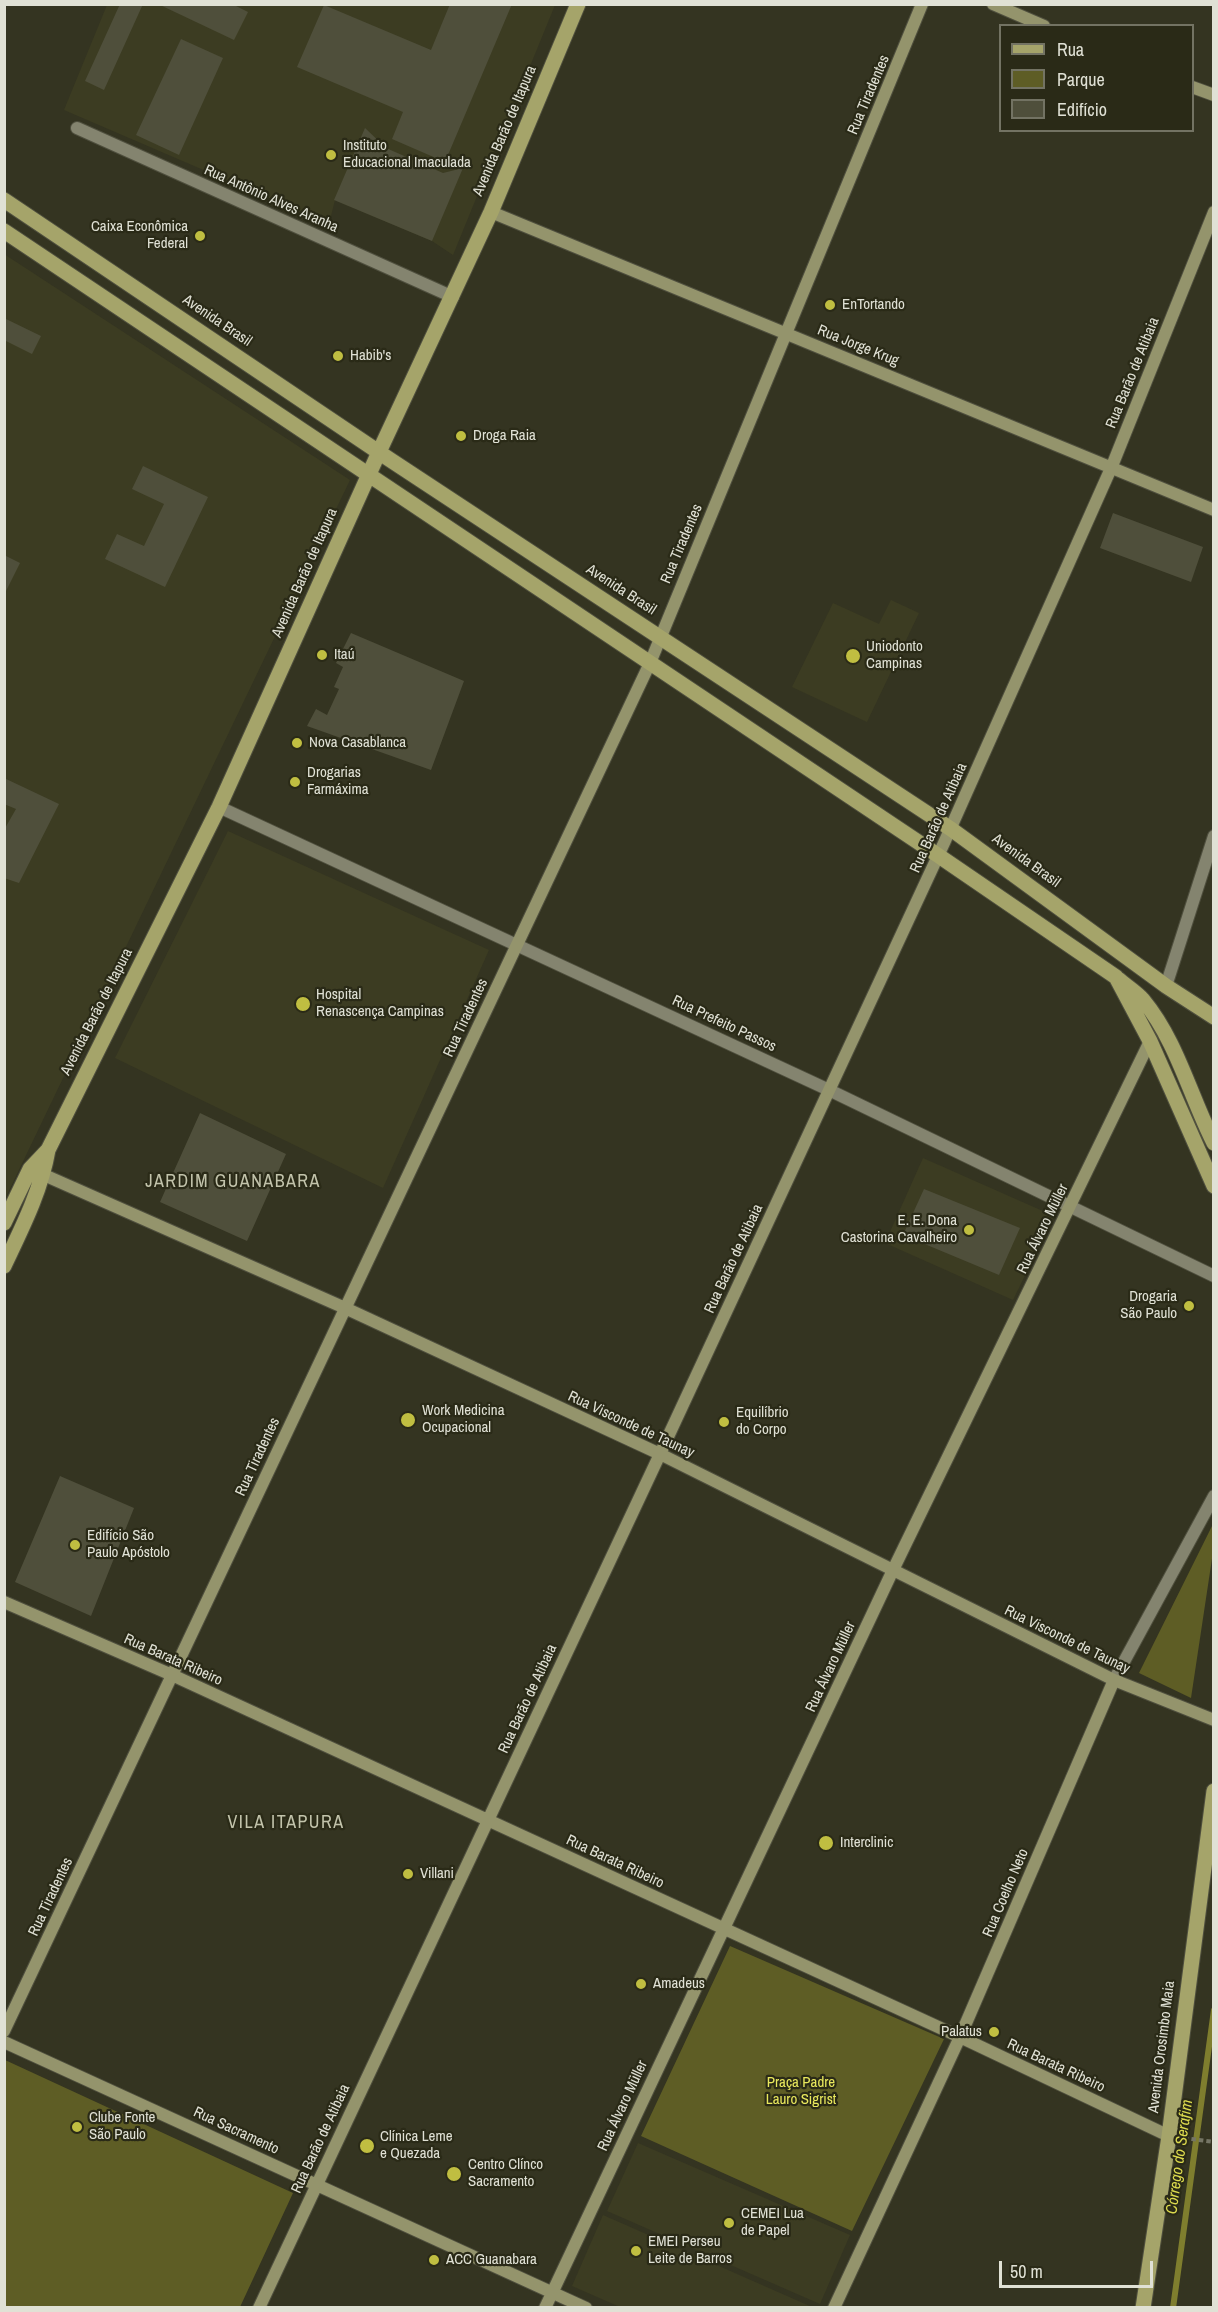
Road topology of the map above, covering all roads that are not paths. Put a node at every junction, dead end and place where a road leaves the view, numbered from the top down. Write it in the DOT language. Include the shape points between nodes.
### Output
graph roads {
  1 [pos="578,4"];
  2 [pos="922,4"];
  3 [pos="993,4"];
  4 [pos="1039,24"];
  5 [pos="1194,88"];
  6 [pos="1214,95"];
  7 [pos="77,128"];
  8 [pos="4,200"];
  9 [pos="491,212"];
  10 [pos="1214,212"];
  11 [pos="4,231"];
  12 [pos="453,297"];
  13 [pos="787,332"];
  14 [pos="379,452"];
  15 [pos="1112,466"];
  16 [pos="369,475"];
  17 [pos="1214,510"];
  18 [pos="660,637"];
  19 [pos="650,663"];
  20 [pos="219,807"];
  21 [pos="951,829"];
  22 [pos="1214,836"];
  23 [pos="939,856"];
  24 [pos="518,944"];
  25 [pos="1116,978"];
  26 [pos="1166,986"];
  27 [pos="1214,1017"];
  28 [pos="1150,1041"];
  29 [pos="829,1090"];
  30 [pos="1214,1143"];
  31 [pos="37,1172"];
  32 [pos="1214,1186"];
  33 [pos="1071,1206"];
  34 [pos="4,1222"];
  35 [pos="4,1266"];
  36 [pos="1214,1276"];
  37 [pos="345,1308"];
  38 [pos="660,1454"];
  39 [pos="1214,1496"];
  40 [pos="893,1570"];
  41 [pos="4,1602"];
  42 [pos="172,1675"];
  43 [pos="1114,1680"];
  44 [pos="1214,1720"];
  45 [pos="1214,1791"];
  46 [pos="487,1820"];
  47 [pos="724,1929"];
  48 [pos="4,2031"];
  49 [pos="960,2037"];
  50 [pos="4,2042"];
  51 [pos="1169,2136"];
  52 [pos="317,2184"];
  53 [pos="552,2292"];
  54 [pos="1141,2305"];
  55 [pos="259,2307"];
  56 [pos="544,2307"];
  57 [pos="586,2307"];
  58 [pos="834,2307"];
  1 -- 9 [label="main road, Avenida Barão de Itapura"];
  2 -- 13 [label="main road, Rua Tiradentes"];
  3 -- 4 [label="main road"];
  5 -- 6 [label="main road"];
  7 -- 12 [label="street, Rua Antônio Alves Aranha"];
  8 -- 14 [label="main road, Avenida Brasil"];
  9 -- 12 [label="main road, Avenida Barão de Itapura"];
  9 -- 13 [label="main road, Rua Jorge Krug"];
  10 -- 15 [label="main road, Rua Barão de Atibaia"];
  11 -- 16 [label="main road"];
  12 -- 14 [label="main road, Avenida Barão de Itapura"];
  13 -- 15 [label="main road, Rua Jorge Krug"];
  13 -- 18 [label="main road, Rua Tiradentes"];
  14 -- 16 [label="main road, Avenida Barão de Itapura"];
  14 -- 18 [label="main road, Avenida Brasil"];
  15 -- 17 [label="main road, Rua Jorge Krug"];
  15 -- 21 [label="main road, Rua Barão de Atibaia"];
  16 -- 19 [label="main road"];
  16 -- 20 [label="main road, Avenida Barão de Itapura"];
  18 -- 19 [label="main road, Rua Tiradentes"];
  18 -- 21 [label="main road, Avenida Brasil"];
  19 -- 23 [label="main road"];
  19 -- 24 [label="main road, Rua Tiradentes"];
  20 -- 24 [label="street, Rua Prefeito Passos"];
  20 -- 31 [label="main road, Avenida Barão de Itapura"];
  21 -- 23 [label="main road, Rua Barão de Atibaia"];
  21 -- 26 [label="main road, Avenida Brasil"];
  22 -- 26 [label="street"];
  23 -- 25 [label="main road"];
  23 -- 29 [label="main road, Rua Barão de Atibaia"];
  24 -- 29 [label="street, Rua Prefeito Passos"];
  24 -- 37 [label="main road, Rua Tiradentes"];
  25 -- 28 [label="main road"];
  25 -- 30 [label="main road" via="1142,998 1157,1018"];
  26 -- 27 [label="main road, Avenida Brasil"];
  28 -- 32 [label="main road"];
  28 -- 33 [label="main road, Rua Álvaro Müller"];
  29 -- 33 [label="street, Rua Prefeito Passos"];
  29 -- 38 [label="main road, Rua Barão de Atibaia"];
  31 -- 34 [label="main road, Avenida Barão de Itapura"];
  31 -- 35 [label="main road, Avenida Barão de Itapura" via="35,1199"];
  31 -- 37 [label="main road, Rua Visconde de Taunay"];
  33 -- 36 [label="street, Rua Prefeito Passos"];
  33 -- 40 [label="main road, Rua Álvaro Müller"];
  37 -- 38 [label="main road, Rua Visconde de Taunay"];
  37 -- 42 [label="main road, Rua Tiradentes"];
  38 -- 40 [label="main road, Rua Visconde de Taunay"];
  38 -- 46 [label="main road, Rua Barão de Atibaia"];
  39 -- 43 [label="street, Rua Coelho Neto"];
  40 -- 43 [label="main road, Rua Visconde de Taunay"];
  40 -- 47 [label="main road, Rua Álvaro Müller"];
  41 -- 42 [label="main road, Rua Barata Ribeiro"];
  42 -- 46 [label="main road, Rua Barata Ribeiro"];
  42 -- 48 [label="main road, Rua Tiradentes"];
  43 -- 44 [label="main road, Rua Visconde de Taunay"];
  43 -- 49 [label="main road, Rua Coelho Neto"];
  45 -- 51 [label="main road, Avenida Orosimbo Maia"];
  46 -- 47 [label="main road, Rua Barata Ribeiro"];
  46 -- 52 [label="main road, Rua Barão de Atibaia"];
  47 -- 49 [label="main road, Rua Barata Ribeiro"];
  47 -- 53 [label="main road, Rua Álvaro Müller"];
  49 -- 51 [label="main road, Rua Barata Ribeiro"];
  49 -- 58 [label="main road, Rua Coelho Neto"];
  50 -- 52 [label="main road, Rua Sacramento"];
  51 -- 54 [label="main road, Avenida Orosimbo Maia"];
  52 -- 53 [label="main road, Rua Sacramento"];
  52 -- 55 [label="main road, Rua Barão de Atibaia"];
  53 -- 56 [label="main road, Rua Álvaro Müller"];
  53 -- 57 [label="main road, Rua Sacramento"];
}
